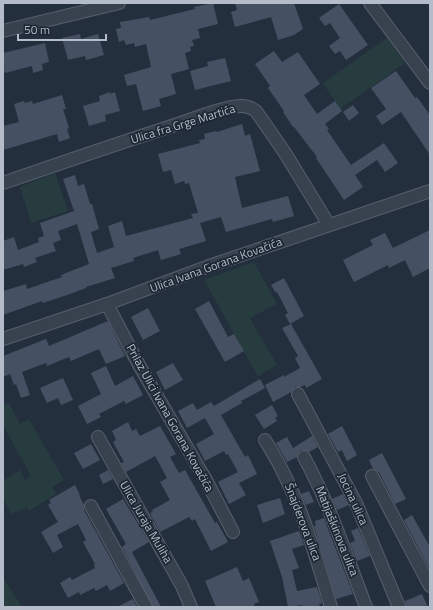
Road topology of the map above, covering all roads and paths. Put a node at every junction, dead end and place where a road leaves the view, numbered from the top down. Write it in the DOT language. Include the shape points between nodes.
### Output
graph roads {
  1 [pos="119,3"];
  2 [pos="370,3"];
  3 [pos="3,30"];
  4 [pos="430,83"];
  5 [pos="3,183"];
  6 [pos="430,191"];
  7 [pos="329,225"];
  8 [pos="108,304"];
  9 [pos="3,339"];
  10 [pos="298,394"];
  11 [pos="98,437"];
  12 [pos="265,440"];
  13 [pos="304,457"];
  14 [pos="372,476"];
  15 [pos="91,506"];
  16 [pos="233,532"];
  17 [pos="430,586"];
  18 [pos="146,607"];
  19 [pos="191,607"];
  20 [pos="331,607"];
  21 [pos="366,607"];
  22 [pos="399,607"];
  1 -- 3 [label="street"];
  2 -- 4 [label="street"];
  5 -- 7 [label="street, Ulica fra Grge Martića" via="211,113 234,107 248,107 256,111 285,153"];
  6 -- 7 [label="street, Ulica Ivana Gorana Kovačića"];
  7 -- 8 [label="street, Ulica Ivana Gorana Kovačića"];
  8 -- 9 [label="street, Ulica Ivana Gorana Kovačića"];
  8 -- 16 [label="street, Prilaz Ulici Ivana Gorana Kovačića" via="139,365"];
  10 -- 22 [label="street, Jocina ulica" via="356,503"];
  11 -- 19 [label="street, Ulica Juraja Muliha" via="182,586"];
  12 -- 20 [label="street, Šnajderova ulica" via="294,494 314,548"];
  13 -- 21 [label="street, Matijaškinova ulica" via="330,513"];
  14 -- 17 [label="street"];
  15 -- 18 [label="street"];
}
